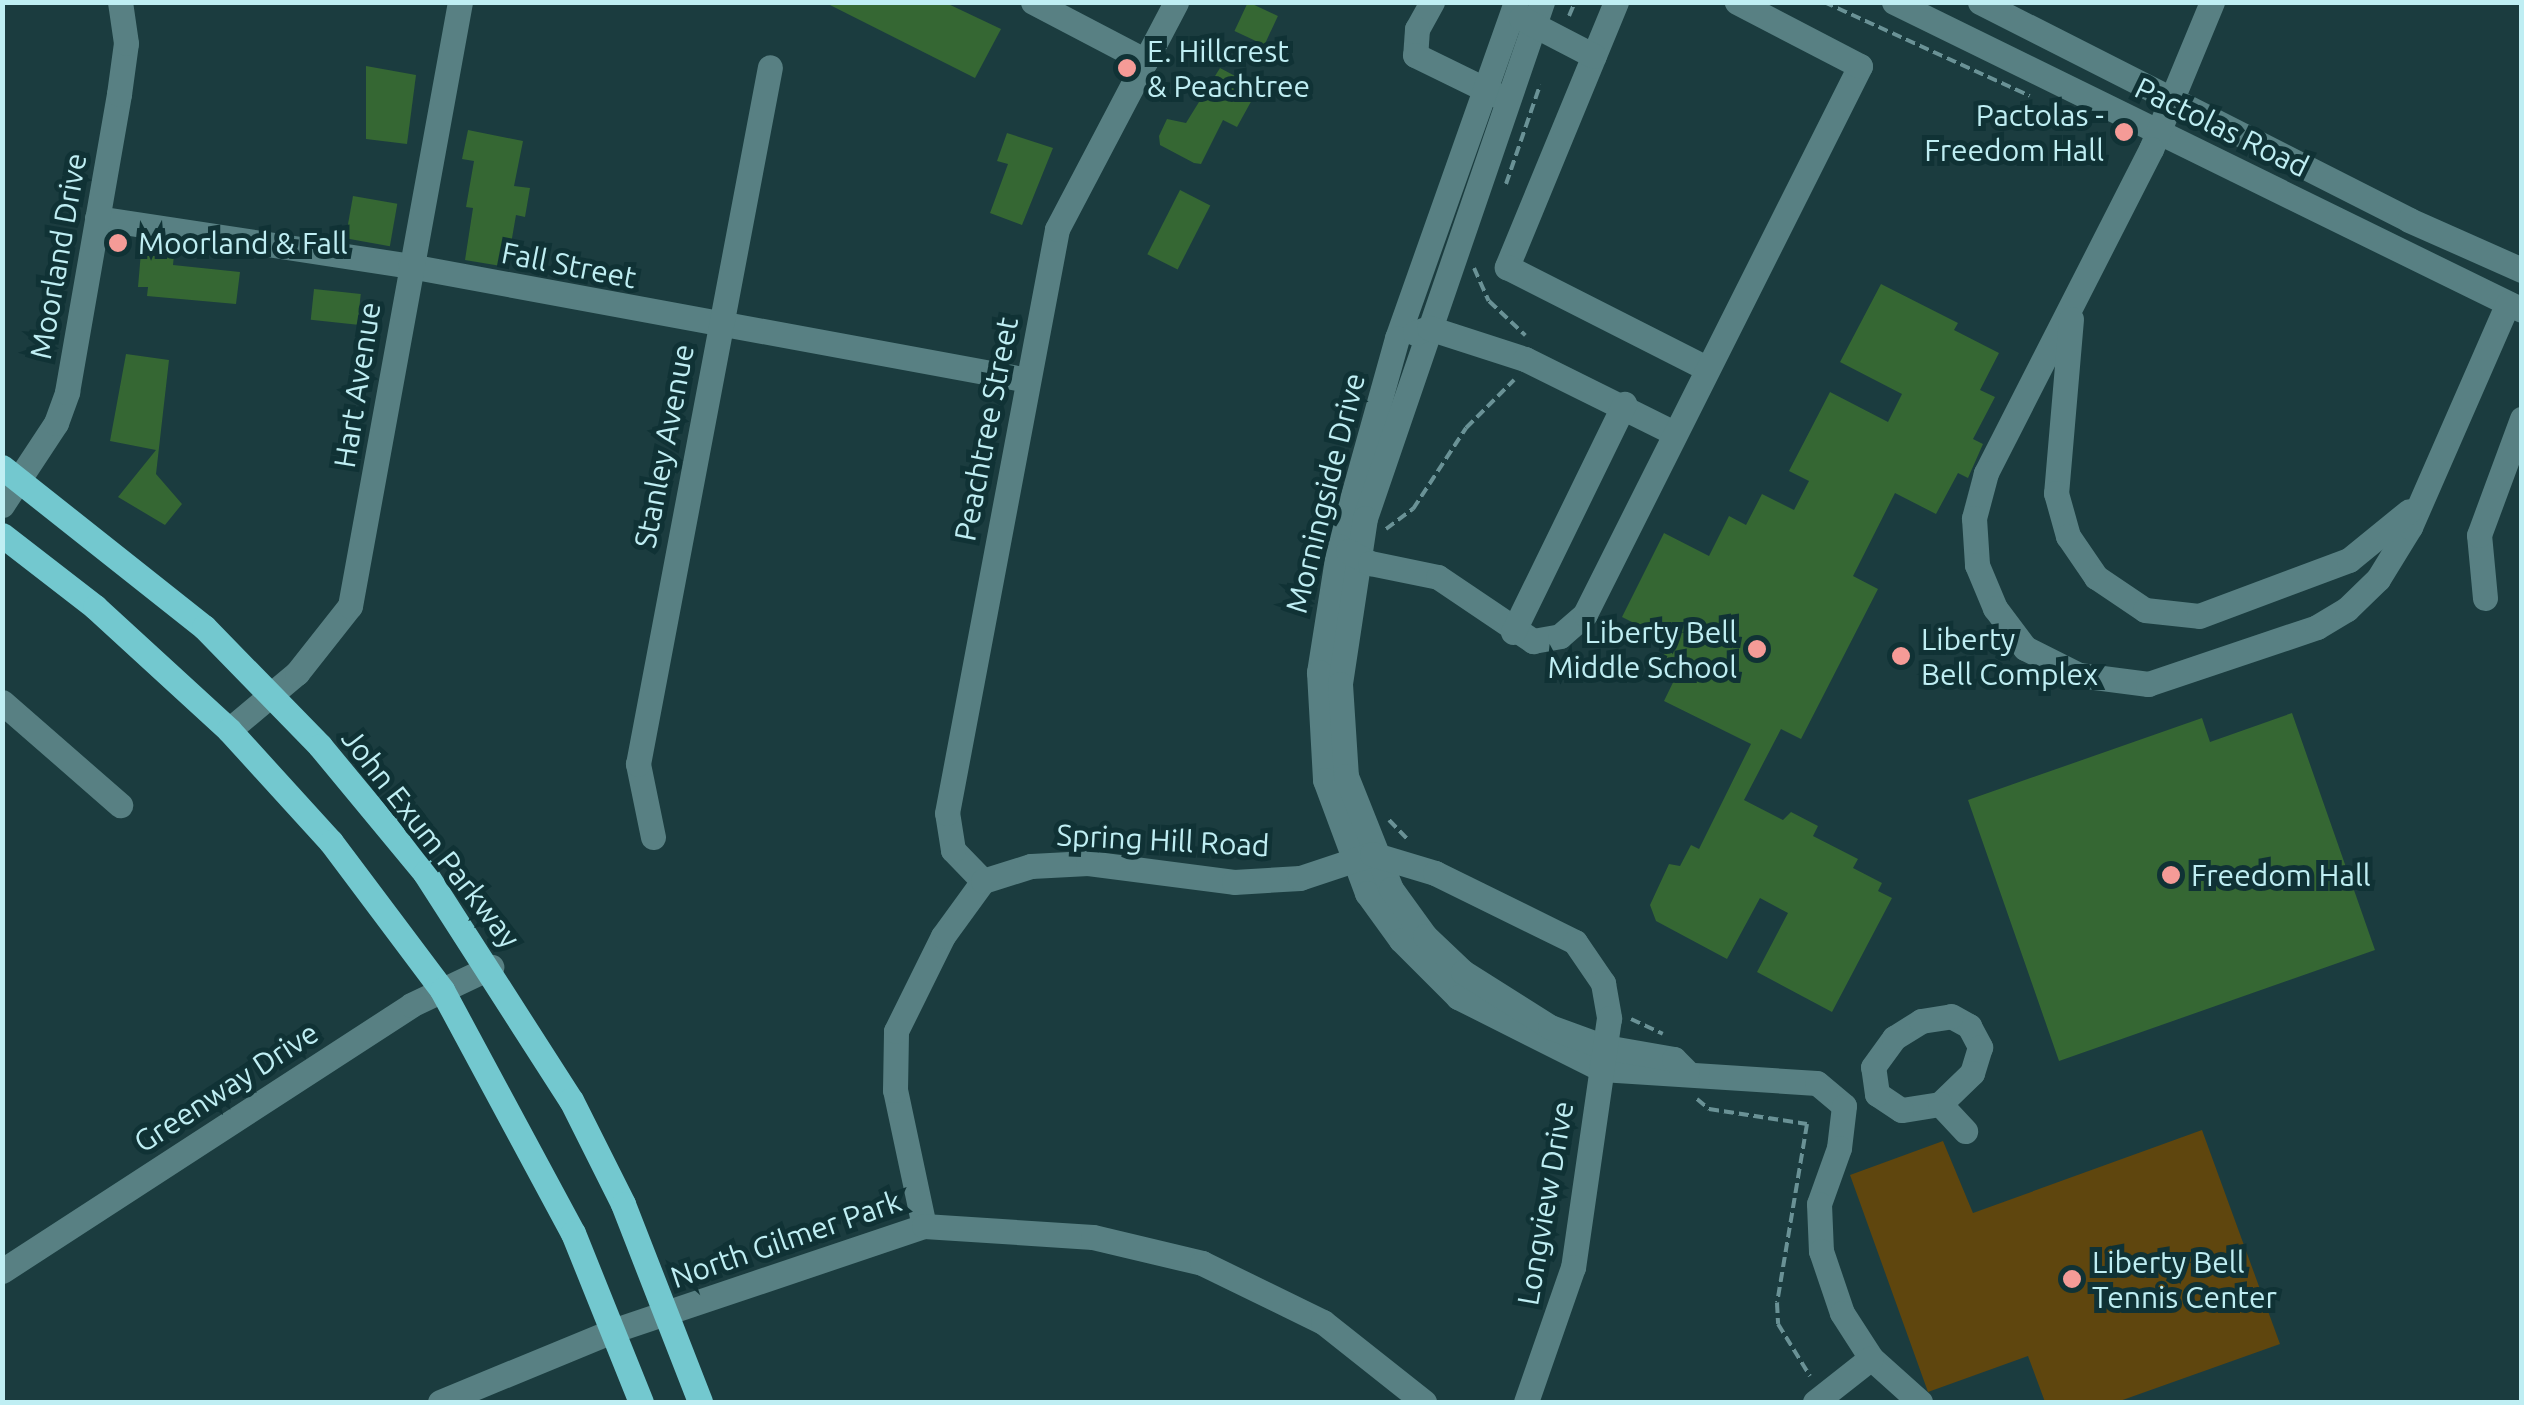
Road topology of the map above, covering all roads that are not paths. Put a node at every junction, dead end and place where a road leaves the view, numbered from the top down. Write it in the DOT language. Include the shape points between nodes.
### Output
graph roads {
  1 [pos="120,2"];
  2 [pos="460,2"];
  3 [pos="1033,2"];
  4 [pos="1176,2"];
  5 [pos="1432,2"];
  6 [pos="1616,2"];
  7 [pos="1737,2"];
  8 [pos="1894,2"];
  9 [pos="1980,2"];
  10 [pos="2212,2"];
  11 [pos="1526,10"];
  12 [pos="1594,56"];
  13 [pos="1146,61"];
  14 [pos="770,68"];
  15 [pos="1495,95"];
  16 [pos="2170,99"];
  17 [pos="2158,132"];
  18 [pos="97,218"];
  19 [pos="410,266"];
  20 [pos="2522,270"];
  21 [pos="2072,304"];
  22 [pos="2514,307"];
  23 [pos="719,327"];
  24 [pos="1428,328"];
  25 [pos="1397,338"];
  26 [pos="1704,367"];
  27 [pos="1028,380"];
  28 [pos="1624,404"];
  29 [pos="2522,419"];
  30 [pos="1672,432"];
  31 [pos="12,473"];
  32 [pos="2422,499"];
  33 [pos="2,505"];
  34 [pos="2,535"];
  35 [pos="1356,556"];
  36 [pos="2485,598"];
  37 [pos="1513,632"];
  38 [pos="272,696"];
  39 [pos="2,702"];
  40 [pos="229,730"];
  41 [pos="120,804"];
  42 [pos="653,837"];
  43 [pos="1361,856"];
  44 [pos="983,881"];
  45 [pos="491,967"];
  46 [pos="442,990"];
  47 [pos="1603,1058"];
  48 [pos="1877,1094"];
  49 [pos="1940,1104"];
  50 [pos="1844,1106"];
  51 [pos="1964,1132"];
  52 [pos="924,1226"];
  53 [pos="2,1271"];
  54 [pos="668,1314"];
  55 [pos="615,1330"];
  56 [pos="1871,1358"];
  57 [pos="1819,1399"];
  58 [pos="440,1402"];
  59 [pos="641,1402"];
  60 [pos="700,1402"];
  61 [pos="1424,1402"];
  62 [pos="1526,1402"];
  63 [pos="1920,1402"];
  1 -- 18 [label="street, Moorland Drive" via="126,43"];
  2 -- 19 [label="street, Hart Avenue"];
  3 -- 13 [label="street"];
  4 -- 13 [label="street, Peachtree Street"];
  5 -- 15 [label="street" via="1417,29 1415,55"];
  6 -- 12 [label="street"];
  7 -- 26 [label="street" via="1860,66"];
  8 -- 17 [label="street, Pactolas Road"];
  9 -- 16 [label="street, Pactolas Road"];
  10 -- 16 [label="street"];
  11 -- 12 [label="street" via="1556,38"];
  11 -- 15 [label="street, Morningside Drive"];
  12 -- 26 [label="street" via="1507,267"];
  13 -- 27 [label="street, Peachtree Street" via="1058,229"];
  14 -- 23 [label="street, Stanley Avenue"];
  15 -- 24 [label="street, Morningside Drive"];
  15 -- 25 [label="street, Morningside Drive"];
  16 -- 17 [label="street"];
  16 -- 20 [label="street, Pactolas Road"];
  17 -- 21 [label="street"];
  17 -- 22 [label="street, Pactolas Road"];
  18 -- 19 [label="street, Fall Street"];
  18 -- 31 [label="street, Moorland Drive" via="66,392"];
  19 -- 23 [label="street, Fall Street"];
  19 -- 38 [label="street, Hart Avenue" via="350,606 332,636"];
  21 -- 32 [label="street" via="2056,493 2068,536 2096,577 2145,610 2199,616 2349,560"];
  21 -- 32 [label="street" via="1986,473 1974,518 1977,565 1995,608 2025,648 2079,676 2148,684 2317,627 2378,579"];
  22 -- 32 [label="street"];
  23 -- 27 [label="street, Fall Street"];
  23 -- 42 [label="street, Stanley Avenue" via="638,764"];
  24 -- 25 [label="street"];
  24 -- 28 [label="street" via="1525,359"];
  24 -- 35 [label="street, Morningside Drive" via="1380,461"];
  25 -- 35 [label="street, Morningside Drive"];
  26 -- 30 [label="street"];
  27 -- 44 [label="street, Peachtree Street" via="947,813 952,850"];
  28 -- 30 [label="street"];
  28 -- 37 [label="street"];
  29 -- 36 [label="street" via="2480,536"];
  30 -- 37 [label="street" via="1574,628 1533,640"];
  31 -- 33 [label="street, Moorland Drive"];
  31 -- 38 [label="main road, John Exum Parkway" via="130,563"];
  34 -- 40 [label="main road" via="96,606"];
  35 -- 37 [label="street" via="1438,578"];
  35 -- 43 [label="street, Morningside Drive" via="1318,714 1325,780"];
  38 -- 40 [label="street, Hart Avenue"];
  38 -- 45 [label="main road, John Exum Parkway" via="365,797"];
  39 -- 41 [label="street"];
  40 -- 46 [label="main road" via="331,842"];
  43 -- 44 [label="street, Spring Hill Road" via="1300,878 1234,882 1088,864 1031,866"];
  43 -- 47 [label="street, Morningside Drive" via="1401,940 1458,998"];
  43 -- 47 [label="street, Longview Drive" via="1418,869 1575,942 1603,983 1609,1018"];
  44 -- 52 [label="street" via="943,936 896,1032 896,1090"];
  45 -- 46 [label="street, Greenway Drive"];
  45 -- 54 [label="main road, John Exum Parkway" via="571,1100"];
  46 -- 53 [label="street, Greenway Drive"];
  46 -- 55 [label="main road" via="526,1138"];
  47 -- 50 [label="street" via="1676,1076 1817,1083"];
  47 -- 62 [label="street, Longview Drive" via="1573,1267"];
  48 -- 49 [label="street" via="1901,1110"];
  48 -- 49 [label="street" via="1873,1066 1894,1038 1921,1020 1951,1016 1969,1026 1980,1047 1972,1073"];
  48 -- 50 [label="street"];
  49 -- 51 [label="street"];
  50 -- 56 [label="street" via="1839,1148 1819,1204 1821,1251 1842,1313"];
  52 -- 54 [label="street, North Gilmer Park"];
  52 -- 61 [label="street, North Gilmer Park" via="1094,1237 1202,1263 1323,1322"];
  54 -- 55 [label="street, North Gilmer Park"];
  54 -- 60 [label="main road, John Exum Parkway"];
  55 -- 58 [label="street, North Gilmer Park"];
  55 -- 59 [label="main road"];
  56 -- 57 [label="street"];
  56 -- 63 [label="street"];
}
